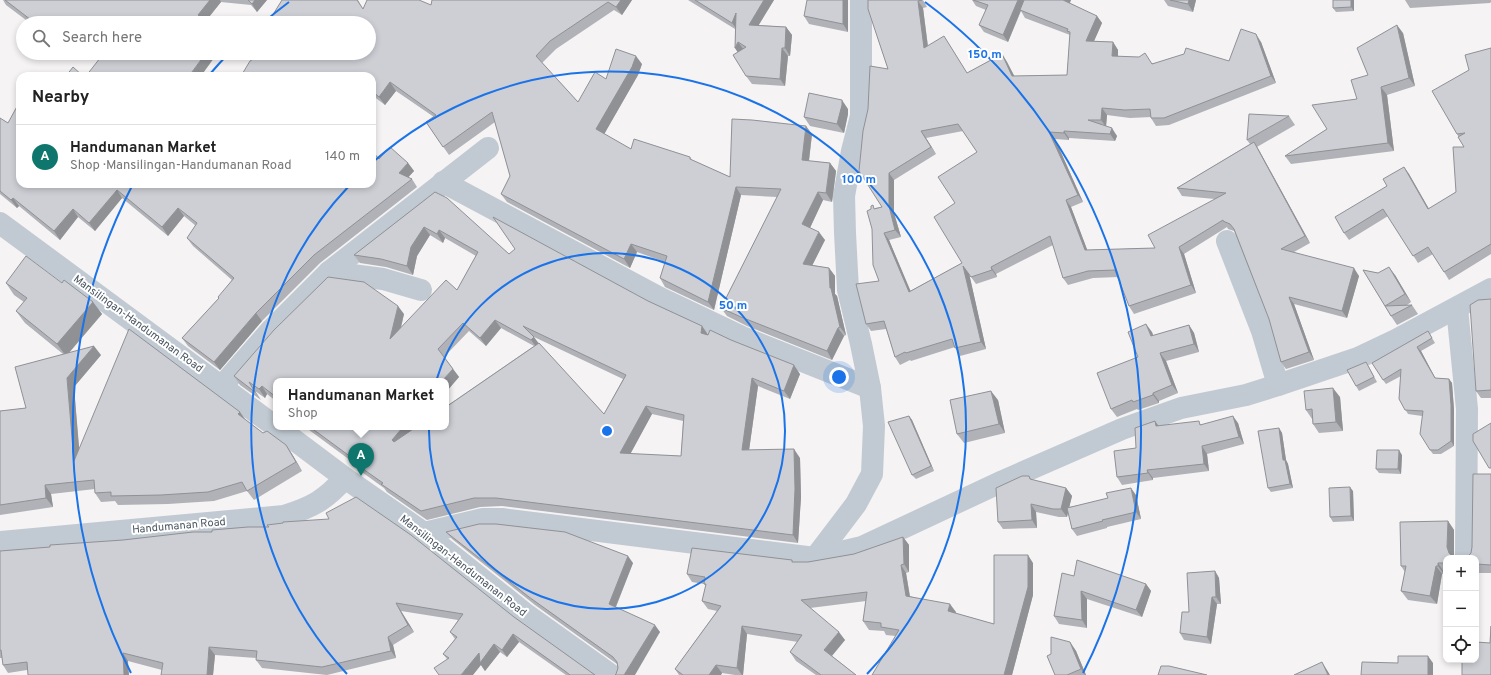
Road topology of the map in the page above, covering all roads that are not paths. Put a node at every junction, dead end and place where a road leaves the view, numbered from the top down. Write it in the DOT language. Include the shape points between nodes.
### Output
graph roads {
  1 [pos="861,0"];
  2 [pos="488,148"];
  3 [pos="442,182"];
  4 [pos="0,223"];
  5 [pos="1227,241"];
  6 [pos="329,272"];
  7 [pos="1491,289"];
  8 [pos="421,290"];
  9 [pos="1457,308"];
  10 [pos="1278,385"];
  11 [pos="222,386"];
  12 [pos="870,388"];
  13 [pos="273,425"];
  14 [pos="280,430"];
  15 [pos="345,478"];
  16 [pos="424,533"];
  17 [pos="0,542"];
  18 [pos="1466,555"];
  19 [pos="816,558"];
  20 [pos="611,675"];
  1 -- 12 [label="street" via="861,116 844,196 848,290"];
  2 -- 3 [label="street"];
  3 -- 6 [label="street"];
  3 -- 12 [label="street" via="660,298 742,337"];
  4 -- 11 [label="street, Mansilingan-Handumanan Road"];
  5 -- 10 [label="street" via="1262,331"];
  6 -- 8 [label="street" via="383,279"];
  6 -- 11 [label="street" via="270,330"];
  7 -- 9 [label="street"];
  9 -- 10 [label="street" via="1358,358"];
  9 -- 18 [label="street" via="1467,408"];
  10 -- 19 [label="street" via="1246,395 1181,408 1122,429 862,547"];
  11 -- 13 [label="street, Mansilingan-Handumanan Road"];
  12 -- 19 [label="street" via="874,426 872,474 856,504"];
  14 -- 15 [label="street, Mansilingan-Handumanan Road"];
  15 -- 16 [label="street, Mansilingan-Handumanan Road"];
  15 -- 17 [label="street, Handumanan Road" via="318,504 284,516"];
  16 -- 19 [label="street" via="483,519 502,519"];
  16 -- 20 [label="street, Mansilingan-Handumanan Road" via="527,616"];
}
